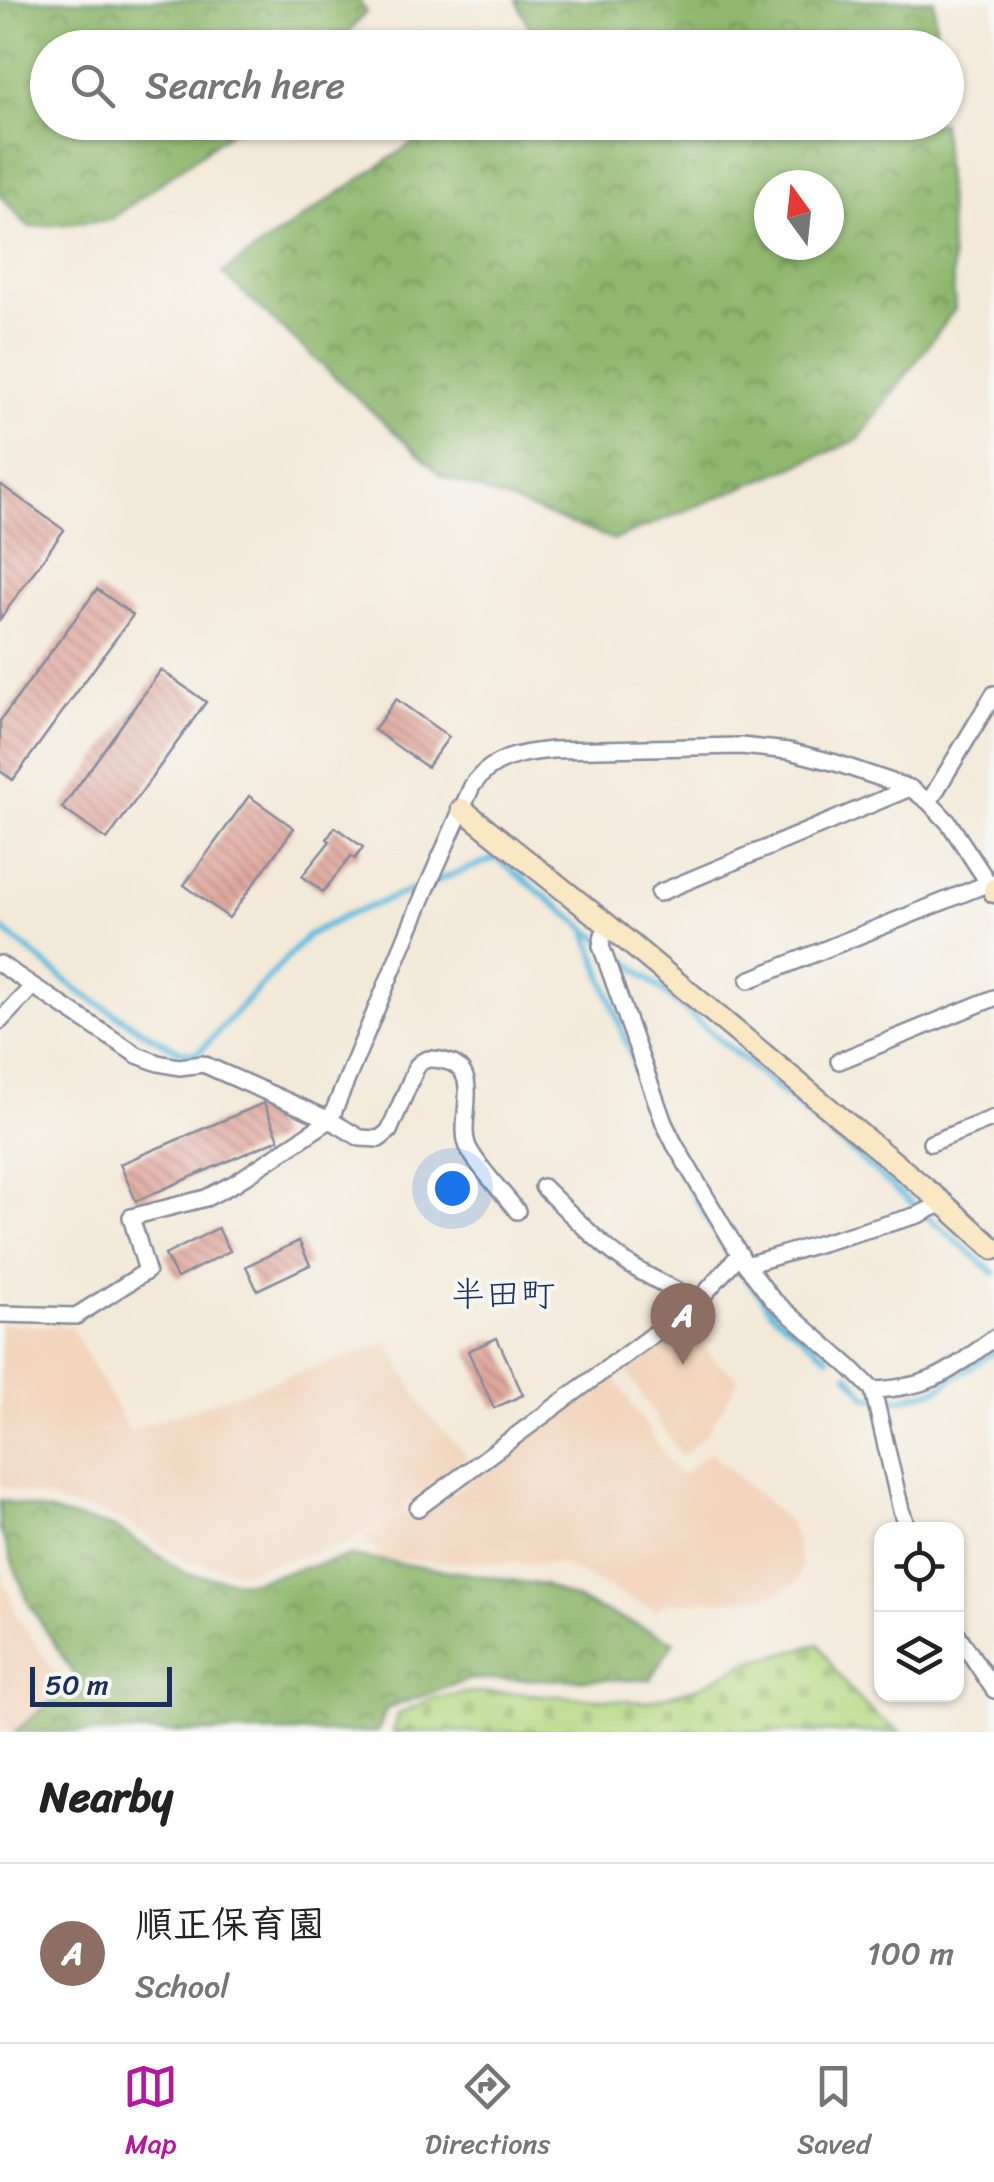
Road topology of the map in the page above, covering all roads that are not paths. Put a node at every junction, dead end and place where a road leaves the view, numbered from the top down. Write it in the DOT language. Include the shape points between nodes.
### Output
graph roads {
  1 [pos="994,694"];
  2 [pos="910,788"];
  3 [pos="929,802"];
  4 [pos="462,809"];
  5 [pos="993,889"];
  6 [pos="659,892"];
  7 [pos="604,936"];
  8 [pos="0,964"];
  9 [pos="749,980"];
  10 [pos="32,987"];
  11 [pos="994,998"];
  12 [pos="0,1022"];
  13 [pos="839,1060"];
  14 [pos="994,1118"];
  15 [pos="330,1120"];
  16 [pos="932,1144"];
  17 [pos="542,1187"];
  18 [pos="930,1209"];
  19 [pos="517,1211"];
  20 [pos="994,1248"];
  21 [pos="738,1261"];
  22 [pos="698,1301"];
  23 [pos="0,1314"];
  24 [pos="994,1338"];
  25 [pos="874,1395"];
  26 [pos="418,1508"];
  27 [pos="905,1522"];
  28 [pos="964,1644"];
  29 [pos="994,1690"];
  1 -- 3 [label="street"];
  2 -- 3 [label="street"];
  2 -- 4 [label="street" via="789,750 552,750 504,758 480,773"];
  2 -- 6 [label="street"];
  3 -- 5 [label="street"];
  4 -- 7 [label="street"];
  4 -- 15 [label="street"];
  5 -- 9 [label="street"];
  7 -- 18 [label="street"];
  7 -- 21 [label="street" via="664,1123"];
  8 -- 10 [label="street"];
  10 -- 12 [label="street"];
  10 -- 15 [label="street" via="137,1055 179,1067 203,1064"];
  11 -- 13 [label="street"];
  14 -- 16 [label="street"];
  15 -- 19 [label="street" via="360,1138 379,1138 389,1131 420,1062 431,1058 460,1066 467,1146"];
  15 -- 23 [label="street" via="206,1198 131,1217 147,1272 76,1316"];
  17 -- 22 [label="street" via="624,1261"];
  18 -- 20 [label="street"];
  18 -- 21 [label="street"];
  21 -- 22 [label="street"];
  21 -- 25 [label="street"];
  22 -- 26 [label="street"];
  24 -- 25 [label="street" via="932,1381"];
  25 -- 27 [label="street"];
  28 -- 29 [label="street"];
}
